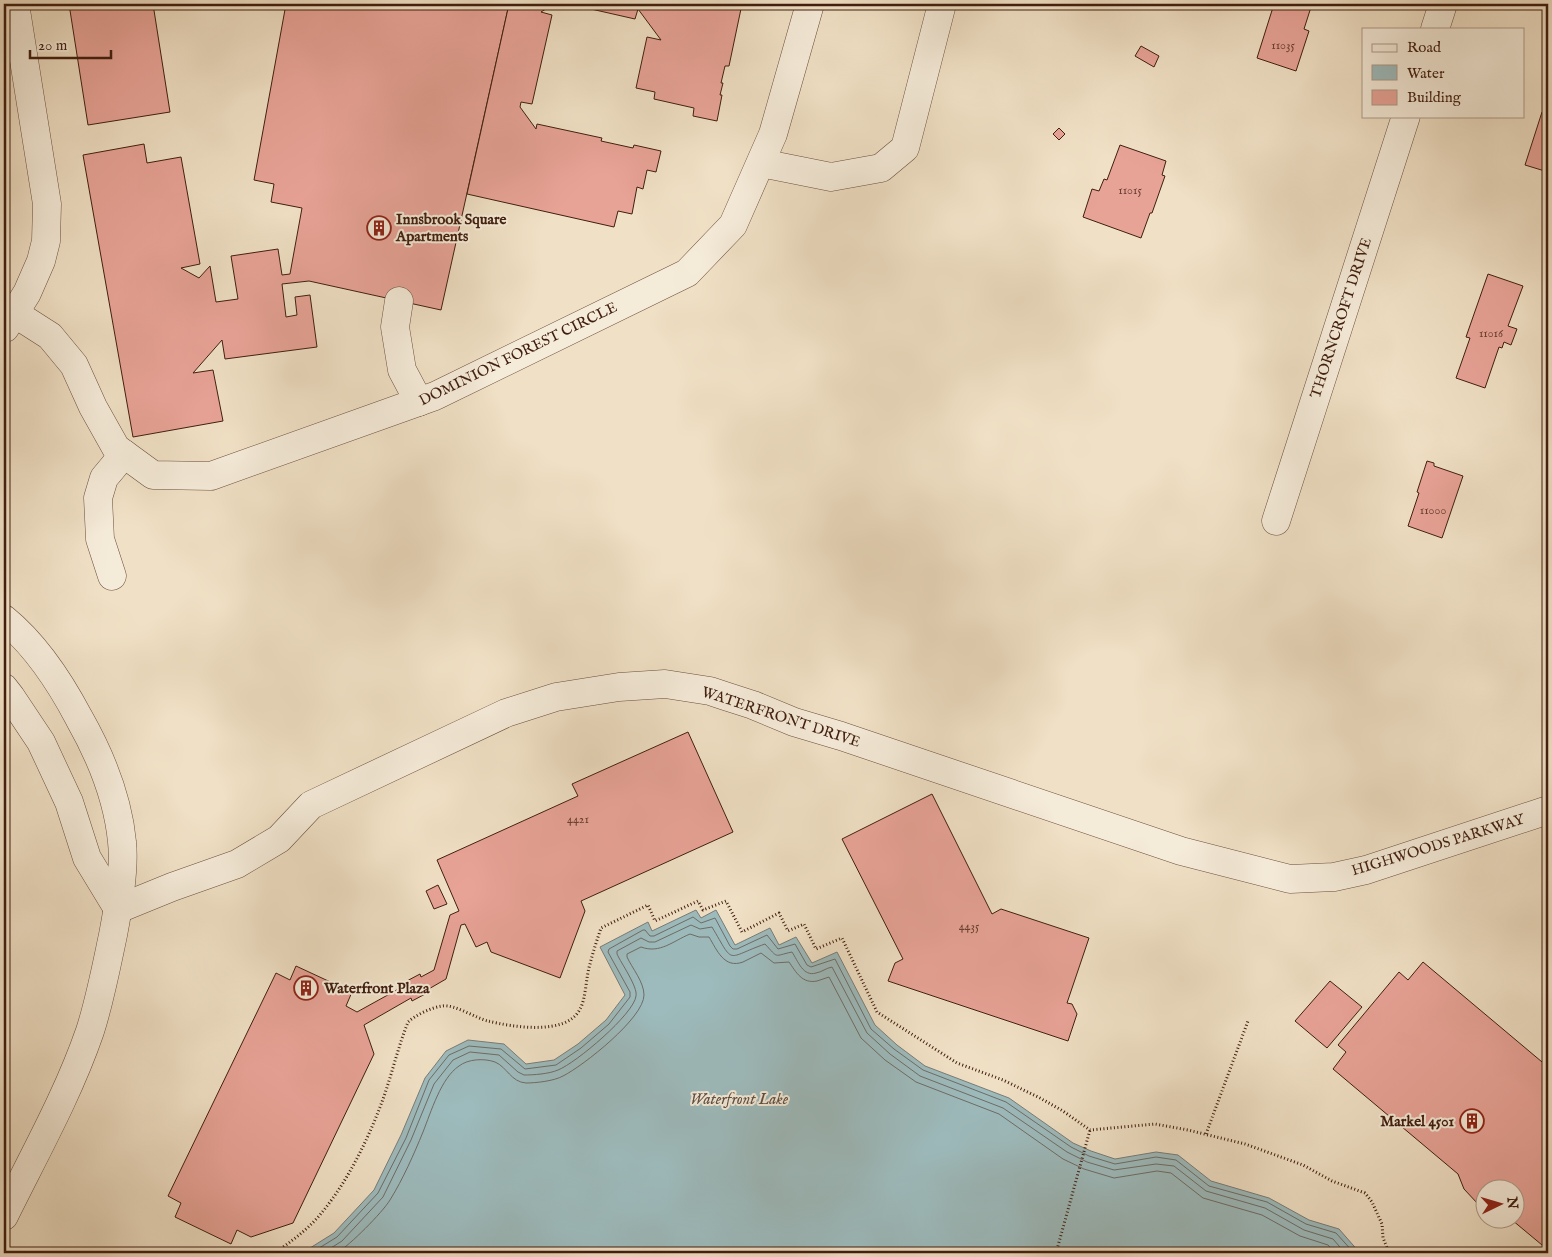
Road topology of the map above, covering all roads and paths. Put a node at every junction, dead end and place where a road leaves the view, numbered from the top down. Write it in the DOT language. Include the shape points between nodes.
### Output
graph roads {
  1 [pos="15,4"];
  2 [pos="810,4"];
  3 [pos="942,4"];
  4 [pos="1443,4"];
  5 [pos="1435,28"];
  6 [pos="1405,118"];
  7 [pos="761,163"];
  8 [pos="399,301"];
  9 [pos="9,321"];
  10 [pos="419,402"];
  11 [pos="124,454"];
  12 [pos="1276,521"];
  13 [pos="112,576"];
  14 [pos="4,620"];
  15 [pos="4,688"];
  16 [pos="1548,810"];
  17 [pos="1181,851"];
  18 [pos="118,909"];
  19 [pos="1248,1021"];
  20 [pos="1090,1130"];
  21 [pos="1206,1134"];
  22 [pos="4,1216"];
  23 [pos="275,1253"];
  24 [pos="1056,1253"];
  25 [pos="1392,1253"];
  1 -- 9 [label="street" via="47,204 46,240 41,261 27,293"];
  2 -- 7 [label="street, DOMINION FOREST CIRCLE" via="774,134"];
  3 -- 7 [label="street" via="905,148 881,168 831,176"];
  4 -- 5 [label="street"];
  6 -- 12 [label="street, THORNCROFT DRIVE"];
  7 -- 10 [label="street, DOMINION FOREST CIRCLE" via="733,225 687,273"];
  8 -- 10 [label="street" via="395,327 402,370"];
  9 -- 11 [label="street, DOMINION FOREST CIRCLE" via="50,336 74,365 92,406 116,448"];
  10 -- 11 [label="street, DOMINION FOREST CIRCLE" via="211,476 154,475"];
  11 -- 13 [label="street" via="104,478 98,498 100,540"];
  14 -- 18 [label="street" via="48,666 93,743 114,801 122,842"];
  15 -- 18 [label="street" via="41,742 70,802 87,858"];
  16 -- 17 [label="street, HIGHWOODS PARKWAY" via="1366,870 1334,877 1290,879"];
  17 -- 18 [label="street, WATERFRONT DRIVE" via="794,722 754,705 710,691 665,684 556,697 506,713 311,805 279,839 238,864"];
  18 -- 22 [label="street" via="102,991 90,1031 69,1085"];
  19 -- 21 [label="path"];
  20 -- 21 [label="path" via="1155,1124"];
  20 -- 23 [label="path" via="1040,1098 957,1063 877,1012 842,938 816,949 804,924 788,931 779,913 742,932 726,900 703,910 698,900 655,921 648,905 601,928 581,1009 572,1019 550,1028 526,1027 488,1021 443,1006 408,1022 369,1133 343,1184 319,1216"];
  20 -- 24 [label="path"];
  21 -- 25 [label="path" via="1303,1165 1332,1181 1365,1193 1382,1224 1383,1238"];
}
